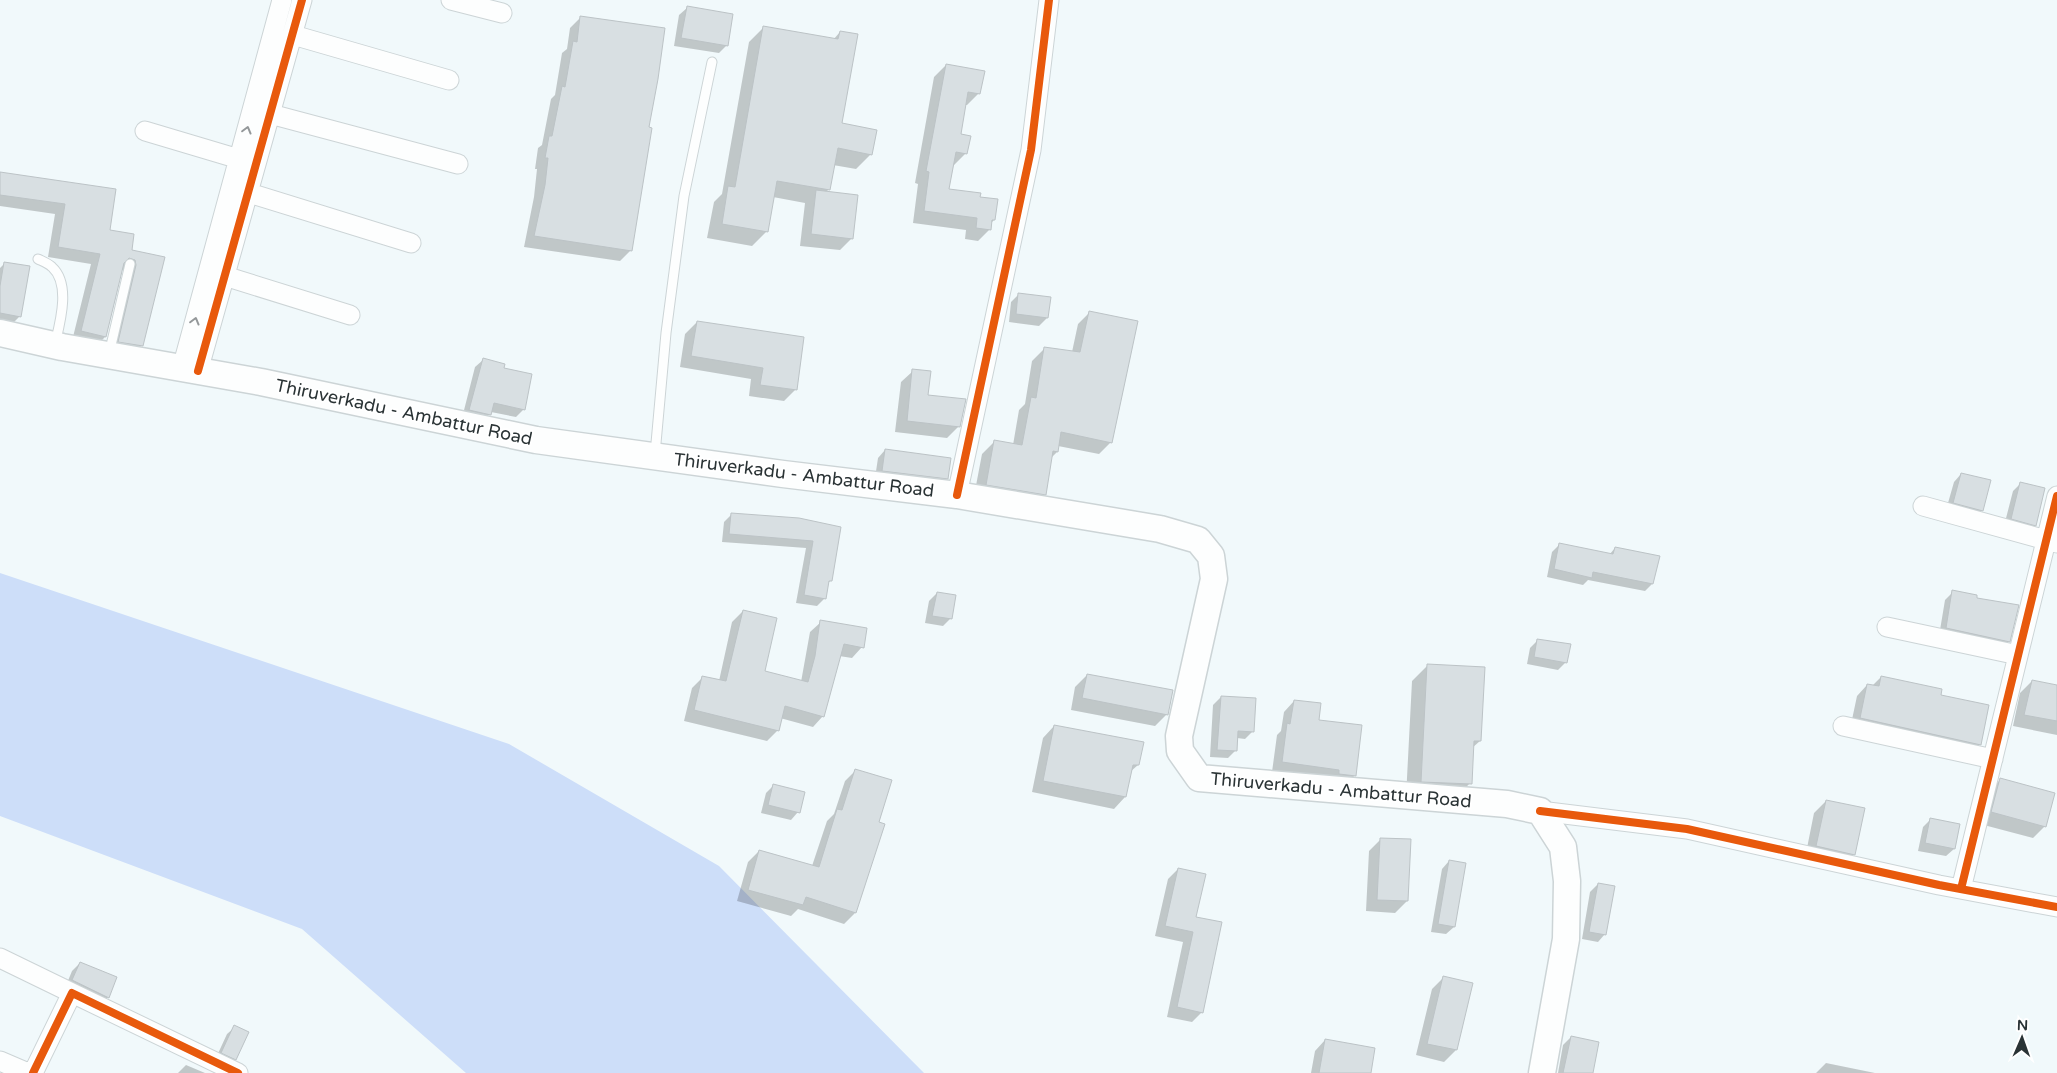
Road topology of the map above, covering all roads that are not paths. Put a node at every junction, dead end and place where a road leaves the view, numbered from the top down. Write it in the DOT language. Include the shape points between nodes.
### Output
graph roads {
  1 [pos="282,0"];
  2 [pos="302,0"];
  3 [pos="451,0"];
  4 [pos="1049,0"];
  5 [pos="502,13"];
  6 [pos="293,35"];
  7 [pos="712,62"];
  8 [pos="449,80"];
  9 [pos="253,109"];
  10 [pos="271,114"];
  11 [pos="145,131"];
  12 [pos="240,159"];
  13 [pos="458,164"];
  14 [pos="249,193"];
  15 [pos="411,243"];
  16 [pos="38,259"];
  17 [pos="130,264"];
  18 [pos="217,274"];
  19 [pos="350,315"];
  20 [pos="0,334"];
  21 [pos="55,344"];
  22 [pos="109,355"];
  23 [pos="190,370"];
  24 [pos="654,456"];
  25 [pos="957,495"];
  26 [pos="2057,496"];
  27 [pos="1923,506"];
  28 [pos="2052,542"];
  29 [pos="1887,627"];
  30 [pos="2018,656"];
  31 [pos="1842,726"];
  32 [pos="1993,759"];
  33 [pos="1540,811"];
  34 [pos="1961,889"];
  35 [pos="2057,907"];
  36 [pos="0,958"];
  37 [pos="72,993"];
  38 [pos="0,1061"];
  39 [pos="28,1073"];
  40 [pos="33,1073"];
  41 [pos="238,1073"];
  42 [pos="1542,1073"];
  1 -- 9 [label="street"];
  2 -- 6 [label="street"];
  3 -- 5 [label="street"];
  4 -- 25 [label="street" via="1031,150"];
  6 -- 8 [label="street"];
  6 -- 10 [label="street"];
  7 -- 24 [label="lane" via="684,196"];
  9 -- 10 [label="street"];
  12 -- 9 [label="street, one-way"];
  10 -- 13 [label="street"];
  10 -- 14 [label="street"];
  11 -- 12 [label="street"];
  12 -- 18 [label="street"];
  14 -- 15 [label="street"];
  14 -- 18 [label="street"];
  16 -- 21 [label="lane" via="52,267 60,279 63,305"];
  17 -- 22 [label="lane"];
  18 -- 19 [label="street"];
  18 -- 23 [label="street"];
  20 -- 21 [label="main road, Thiruverkadu - Ambattur Road"];
  21 -- 22 [label="main road, Thiruverkadu - Ambattur Road"];
  22 -- 23 [label="main road, Thiruverkadu - Ambattur Road"];
  23 -- 24 [label="main road, Thiruverkadu - Ambattur Road" via="536,440"];
  24 -- 25 [label="main road, Thiruverkadu - Ambattur Road"];
  25 -- 33 [label="main road, Thiruverkadu - Ambattur Road" via="1160,529 1198,540 1211,556 1214,579 1179,736 1180,751 1199,778 1506,804"];
  26 -- 28 [label="street"];
  27 -- 28 [label="street"];
  28 -- 30 [label="street"];
  29 -- 30 [label="street"];
  30 -- 32 [label="street"];
  31 -- 32 [label="street"];
  32 -- 34 [label="street"];
  33 -- 34 [label="street" via="1687,829"];
  33 -- 42 [label="main road" via="1563,847 1567,881 1566,939"];
  34 -- 35 [label="street"];
  36 -- 37 [label="street"];
  37 -- 40 [label="street"];
  37 -- 41 [label="street"];
  38 -- 39 [label="street"];
}
